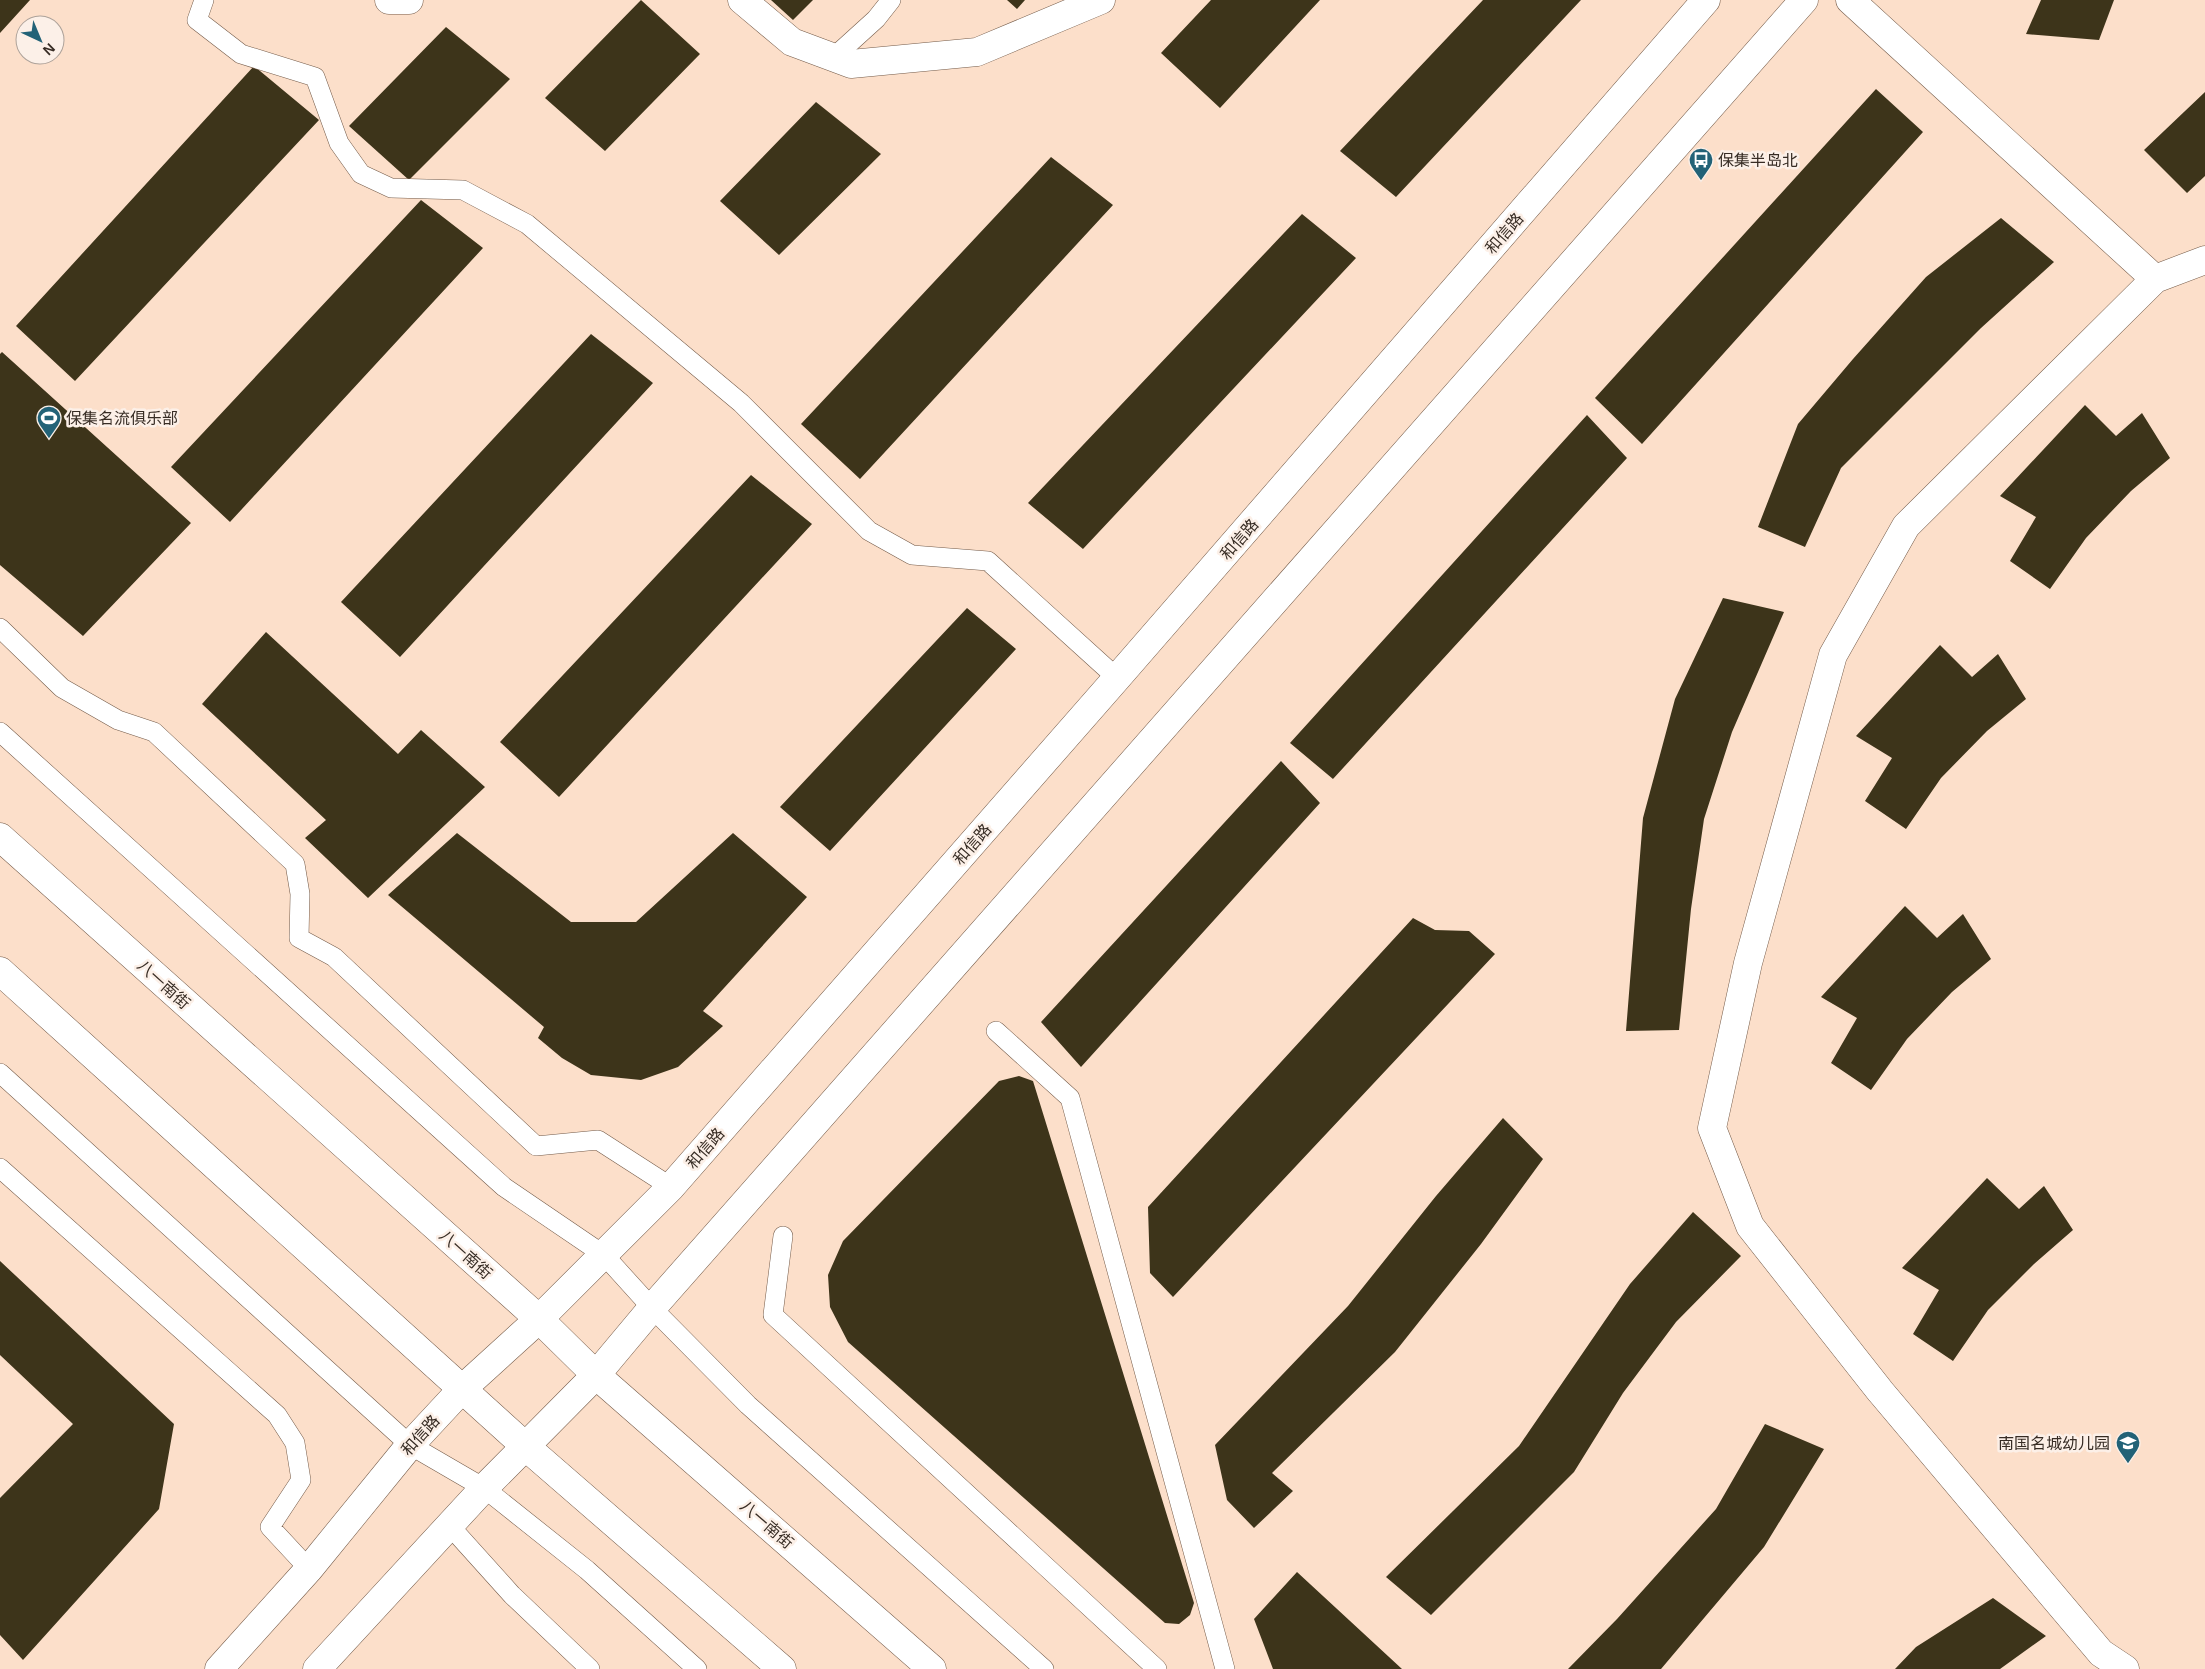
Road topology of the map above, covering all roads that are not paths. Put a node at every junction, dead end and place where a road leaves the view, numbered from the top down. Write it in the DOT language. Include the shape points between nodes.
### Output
graph roads {
  1 [pos="204,0"];
  2 [pos="389,0"];
  3 [pos="408,0"];
  4 [pos="742,0"];
  5 [pos="891,0"];
  6 [pos="1101,0"];
  7 [pos="1706,0"];
  8 [pos="1804,0"];
  9 [pos="1850,0"];
  10 [pos="833,58"];
  11 [pos="2205,260"];
  12 [pos="2155,279"];
  13 [pos="0,628"];
  14 [pos="1118,678"];
  15 [pos="0,732"];
  16 [pos="0,838"];
  17 [pos="0,970"];
  18 [pos="996,1031"];
  19 [pos="0,1073"];
  20 [pos="0,1168"];
  21 [pos="671,1187"];
  22 [pos="782,1236"];
  23 [pos="604,1255"];
  24 [pos="652,1308"];
  25 [pos="539,1319"];
  26 [pos="596,1375"];
  27 [pos="462,1389"];
  28 [pos="410,1445"];
  29 [pos="525,1446"];
  30 [pos="484,1488"];
  31 [pos="449,1525"];
  32 [pos="309,1569"];
  33 [pos="219,1669"];
  34 [pos="317,1669"];
  35 [pos="590,1669"];
  36 [pos="697,1669"];
  37 [pos="782,1669"];
  38 [pos="932,1669"];
  39 [pos="1044,1669"];
  40 [pos="1157,1669"];
  41 [pos="1225,1669"];
  42 [pos="2125,1669"];
  1 -- 14 [label="lane" via="197,20 241,54 314,77 339,143 361,174 391,188 463,190 527,224 741,403 869,531 912,555 988,561"];
  2 -- 3 [label="street"];
  4 -- 10 [label="street" via="792,42"];
  5 -- 10 [label="lane" via="876,19"];
  6 -- 10 [label="street" via="977,52 851,64"];
  7 -- 14 [label="street, 和信路"];
  8 -- 24 [label="street"];
  9 -- 12 [label="street"];
  11 -- 12 [label="street"];
  12 -- 42 [label="street" via="1906,526 1834,655 1748,963 1712,1128 1750,1226 1880,1391 2095,1645"];
  13 -- 21 [label="lane" via="62,688 118,720 154,732 295,864 300,894 299,938 334,957 536,1146 598,1140"];
  14 -- 21 [label="street, 和信路"];
  15 -- 23 [label="lane" via="504,1187"];
  16 -- 25 [label="street, 八一南街"];
  17 -- 27 [label="street"];
  18 -- 41 [label="lane" via="1070,1098"];
  19 -- 28 [label="lane"];
  20 -- 32 [label="lane" via="277,1415 295,1443 301,1480 270,1527"];
  21 -- 23 [label="street, 和信路"];
  22 -- 40 [label="lane" via="773,1315"];
  23 -- 24 [label="lane"];
  23 -- 25 [label="street, 和信路"];
  24 -- 26 [label="street"];
  24 -- 39 [label="lane" via="748,1404"];
  25 -- 26 [label="street, 八一南街"];
  25 -- 27 [label="street, 和信路"];
  26 -- 29 [label="street"];
  26 -- 38 [label="street, 八一南街"];
  27 -- 28 [label="street, 和信路"];
  27 -- 29 [label="street"];
  28 -- 30 [label="lane"];
  28 -- 32 [label="street, 和信路"];
  29 -- 30 [label="street"];
  29 -- 37 [label="street"];
  30 -- 31 [label="street"];
  30 -- 36 [label="lane" via="587,1570"];
  31 -- 34 [label="street"];
  31 -- 35 [label="lane" via="512,1596"];
  32 -- 33 [label="street, 和信路"];
}
